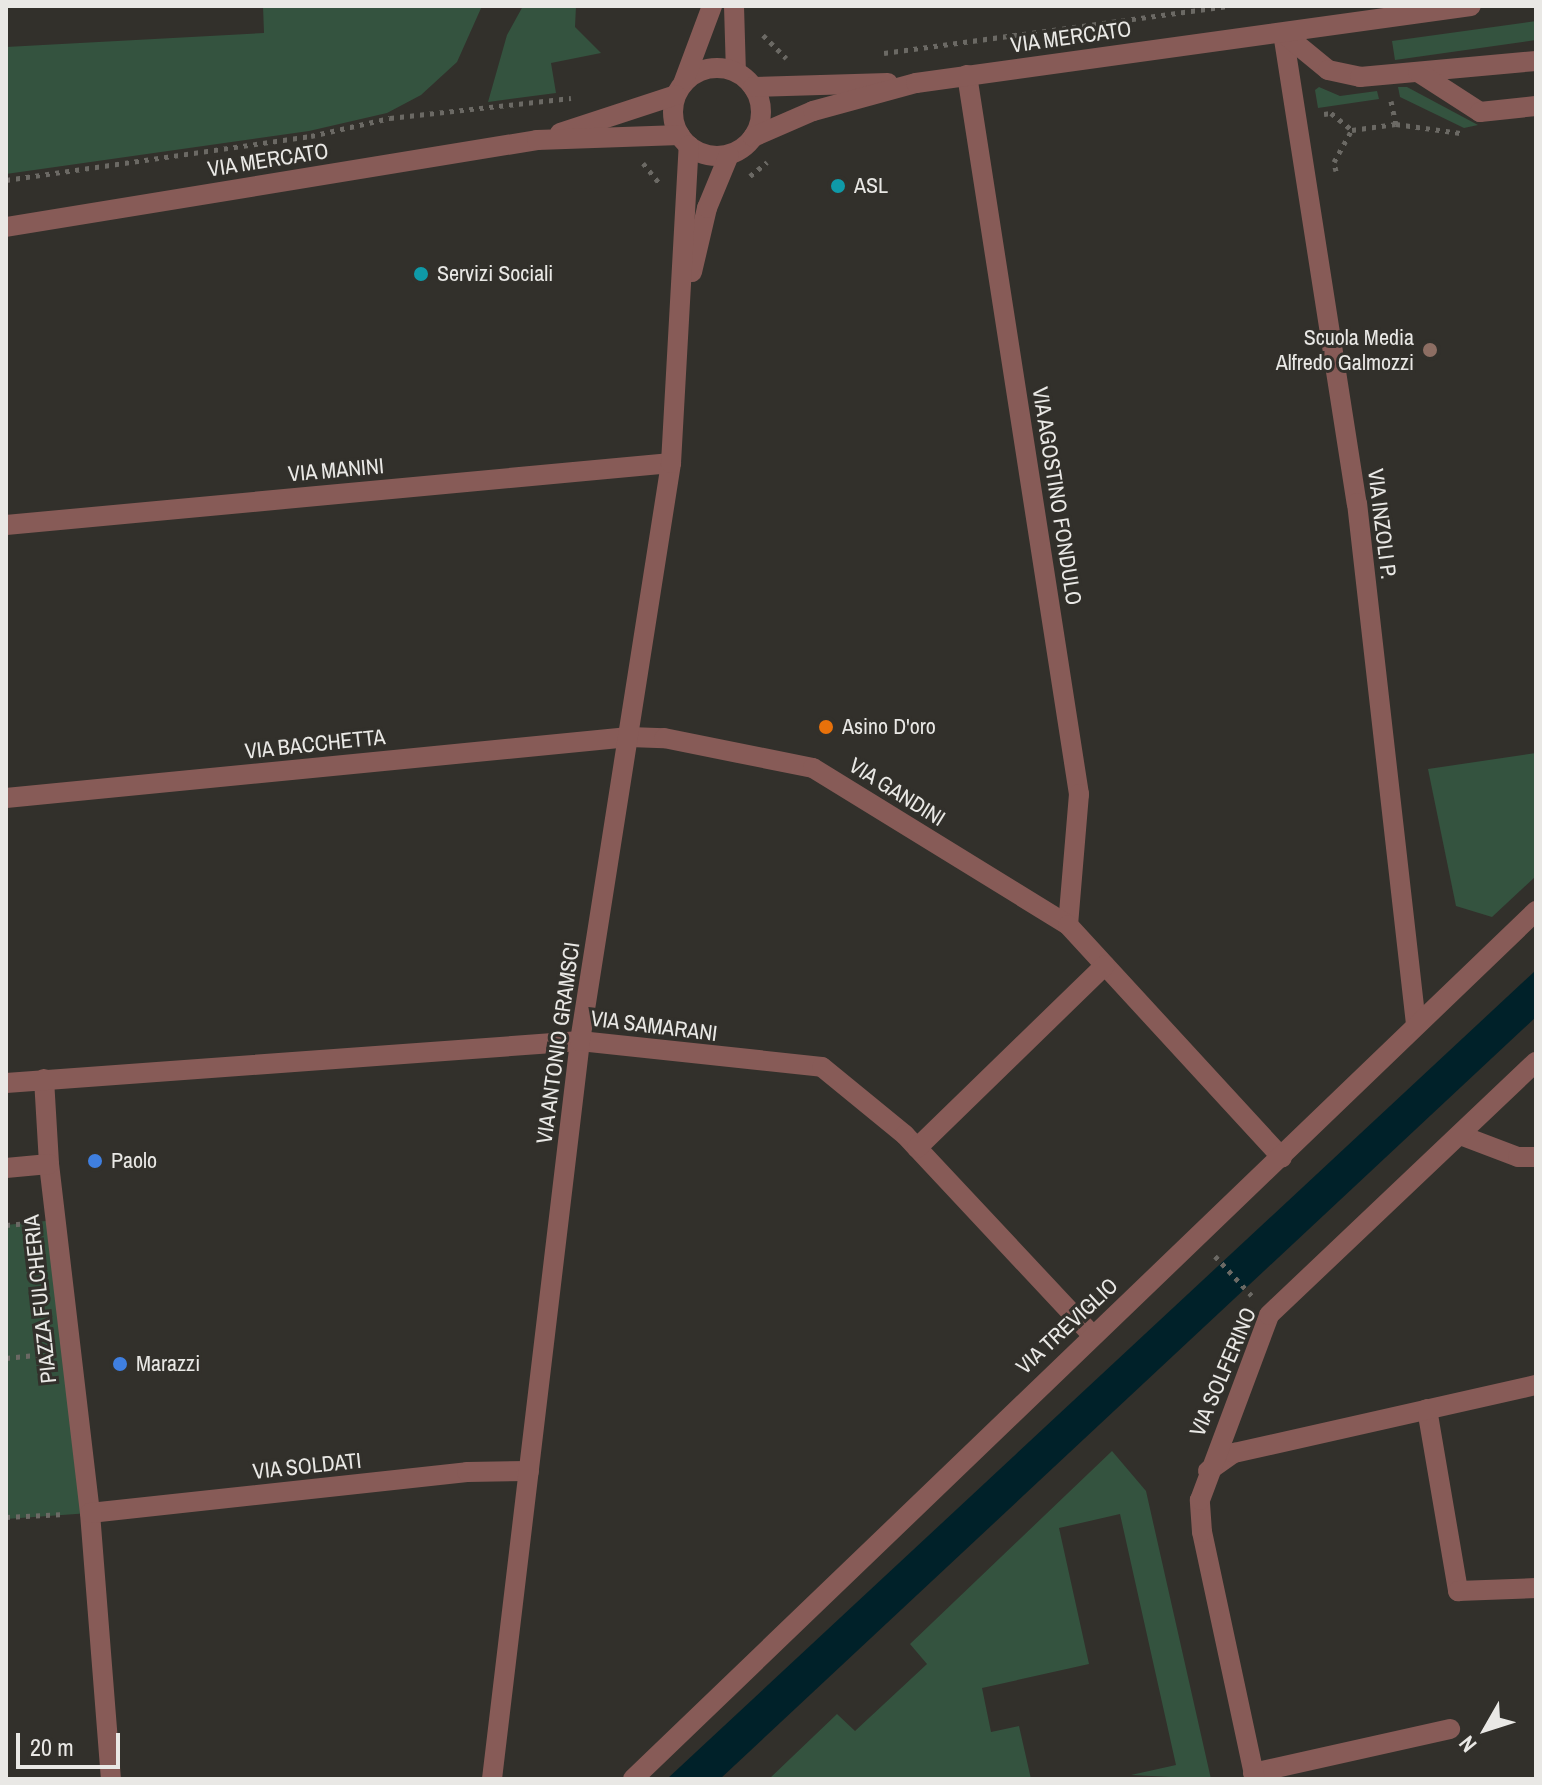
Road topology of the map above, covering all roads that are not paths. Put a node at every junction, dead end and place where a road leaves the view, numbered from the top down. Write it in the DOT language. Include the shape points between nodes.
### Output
graph roads {
  1 [pos="712,6"];
  2 [pos="734,6"];
  3 [pos="1471,6"];
  4 [pos="1398,11"];
  5 [pos="1283,33"];
  6 [pos="1536,61"];
  7 [pos="736,72"];
  8 [pos="1418,72"];
  9 [pos="967,75"];
  10 [pos="916,83"];
  11 [pos="753,87"];
  12 [pos="680,89"];
  13 [pos="1536,106"];
  14 [pos="753,137"];
  15 [pos="537,140"];
  16 [pos="684,140"];
  17 [pos="729,155"];
  18 [pos="6,227"];
  19 [pos="683,315"];
  20 [pos="671,463"];
  21 [pos="6,525"];
  22 [pos="629,737"];
  23 [pos="6,798"];
  24 [pos="1536,911"];
  25 [pos="1068,925"];
  26 [pos="1105,965"];
  27 [pos="1416,1024"];
  28 [pos="580,1041"];
  29 [pos="1536,1062"];
  30 [pos="44,1079"];
  31 [pos="6,1083"];
  32 [pos="1460,1135"];
  33 [pos="917,1148"];
  34 [pos="1536,1157"];
  35 [pos="1282,1158"];
  36 [pos="49,1164"];
  37 [pos="6,1168"];
  38 [pos="1091,1334"];
  39 [pos="1536,1385"];
  40 [pos="1427,1409"];
  41 [pos="529,1471"];
  42 [pos="1208,1471"];
  43 [pos="90,1513"];
  44 [pos="1536,1588"];
  45 [pos="1450,1729"];
  46 [pos="1254,1776"];
  47 [pos="111,1779"];
  48 [pos="492,1779"];
  49 [pos="633,1779"];
  1 -- 12 [label="street"];
  2 -- 7 [label="street"];
  3 -- 4 [label="street, VIA MERCATO"];
  4 -- 5 [label="street, VIA MERCATO"];
  5 -- 8 [label="street" via="1328,70 1360,77"];
  5 -- 9 [label="street, VIA MERCATO"];
  5 -- 27 [label="street, VIA INZOLI P." via="1357,503"];
  6 -- 8 [label="street"];
  7 -- 11 [label="street"];
  7 -- 12 [label="street" via="707,69"];
  8 -- 13 [label="street" via="1480,112"];
  9 -- 10 [label="street, VIA MERCATO"];
  9 -- 25 [label="street, VIA AGOSTINO FONDULO" via="1079,794"];
  10 -- 11 [label="street, VIA MERCATO"];
  10 -- 14 [label="street, VIA MERCATO" via="813,111"];
  11 -- 14 [label="street" via="761,108"];
  12 -- 15 [label="street, VIA MERCATO"];
  12 -- 16 [label="street" via="674,122"];
  14 -- 17 [label="street"];
  15 -- 16 [label="street, VIA MERCATO"];
  15 -- 18 [label="street, VIA MERCATO"];
  16 -- 17 [label="street" via="714,156"];
  16 -- 19 [label="street, VIA ANTONIO GRAMSCI"];
  17 -- 19 [label="street, VIA ANTONIO GRAMSCI" via="707,208"];
  19 -- 20 [label="street, VIA ANTONIO GRAMSCI"];
  20 -- 21 [label="street, VIA MANINI"];
  20 -- 22 [label="street, VIA ANTONIO GRAMSCI"];
  22 -- 23 [label="street, VIA BACCHETTA"];
  22 -- 25 [label="street, VIA GANDINI" via="664,738 813,768"];
  22 -- 28 [label="street, VIA ANTONIO GRAMSCI"];
  24 -- 27 [label="street, VIA TREVIGLIO"];
  25 -- 26 [label="street, VIA GANDINI"];
  26 -- 33 [label="street"];
  26 -- 35 [label="street, VIA GANDINI"];
  27 -- 35 [label="street, VIA TREVIGLIO"];
  28 -- 30 [label="street, VIA SAMARANI"];
  28 -- 33 [label="street, VIA SAMARANI" via="822,1067"];
  28 -- 41 [label="street, VIA ANTONIO GRAMSCI"];
  29 -- 32 [label="street, VIA SOLFERINO"];
  30 -- 31 [label="street, VIA SAMARANI"];
  30 -- 36 [label="street, PIAZZA FULCHERIA"];
  32 -- 34 [label="street" via="1518,1157"];
  32 -- 42 [label="street, VIA SOLFERINO" via="1269,1315"];
  33 -- 38 [label="street, VIA SAMARANI"];
  35 -- 38 [label="street, VIA TREVIGLIO"];
  36 -- 37 [label="street"];
  36 -- 43 [label="street, PIAZZA FULCHERIA"];
  38 -- 49 [label="street, VIA TREVIGLIO"];
  39 -- 40 [label="street, VIA SOLFERINO"];
  40 -- 42 [label="street, VIA SOLFERINO" via="1234,1453"];
  40 -- 44 [label="street" via="1458,1591"];
  41 -- 43 [label="street, VIA SOLDATI" via="467,1472"];
  41 -- 48 [label="street, VIA ANTONIO GRAMSCI"];
  42 -- 46 [label="street" via="1200,1500 1202,1532"];
  43 -- 47 [label="street, PIAZZA FULCHERIA"];
  45 -- 46 [label="street"];
}
